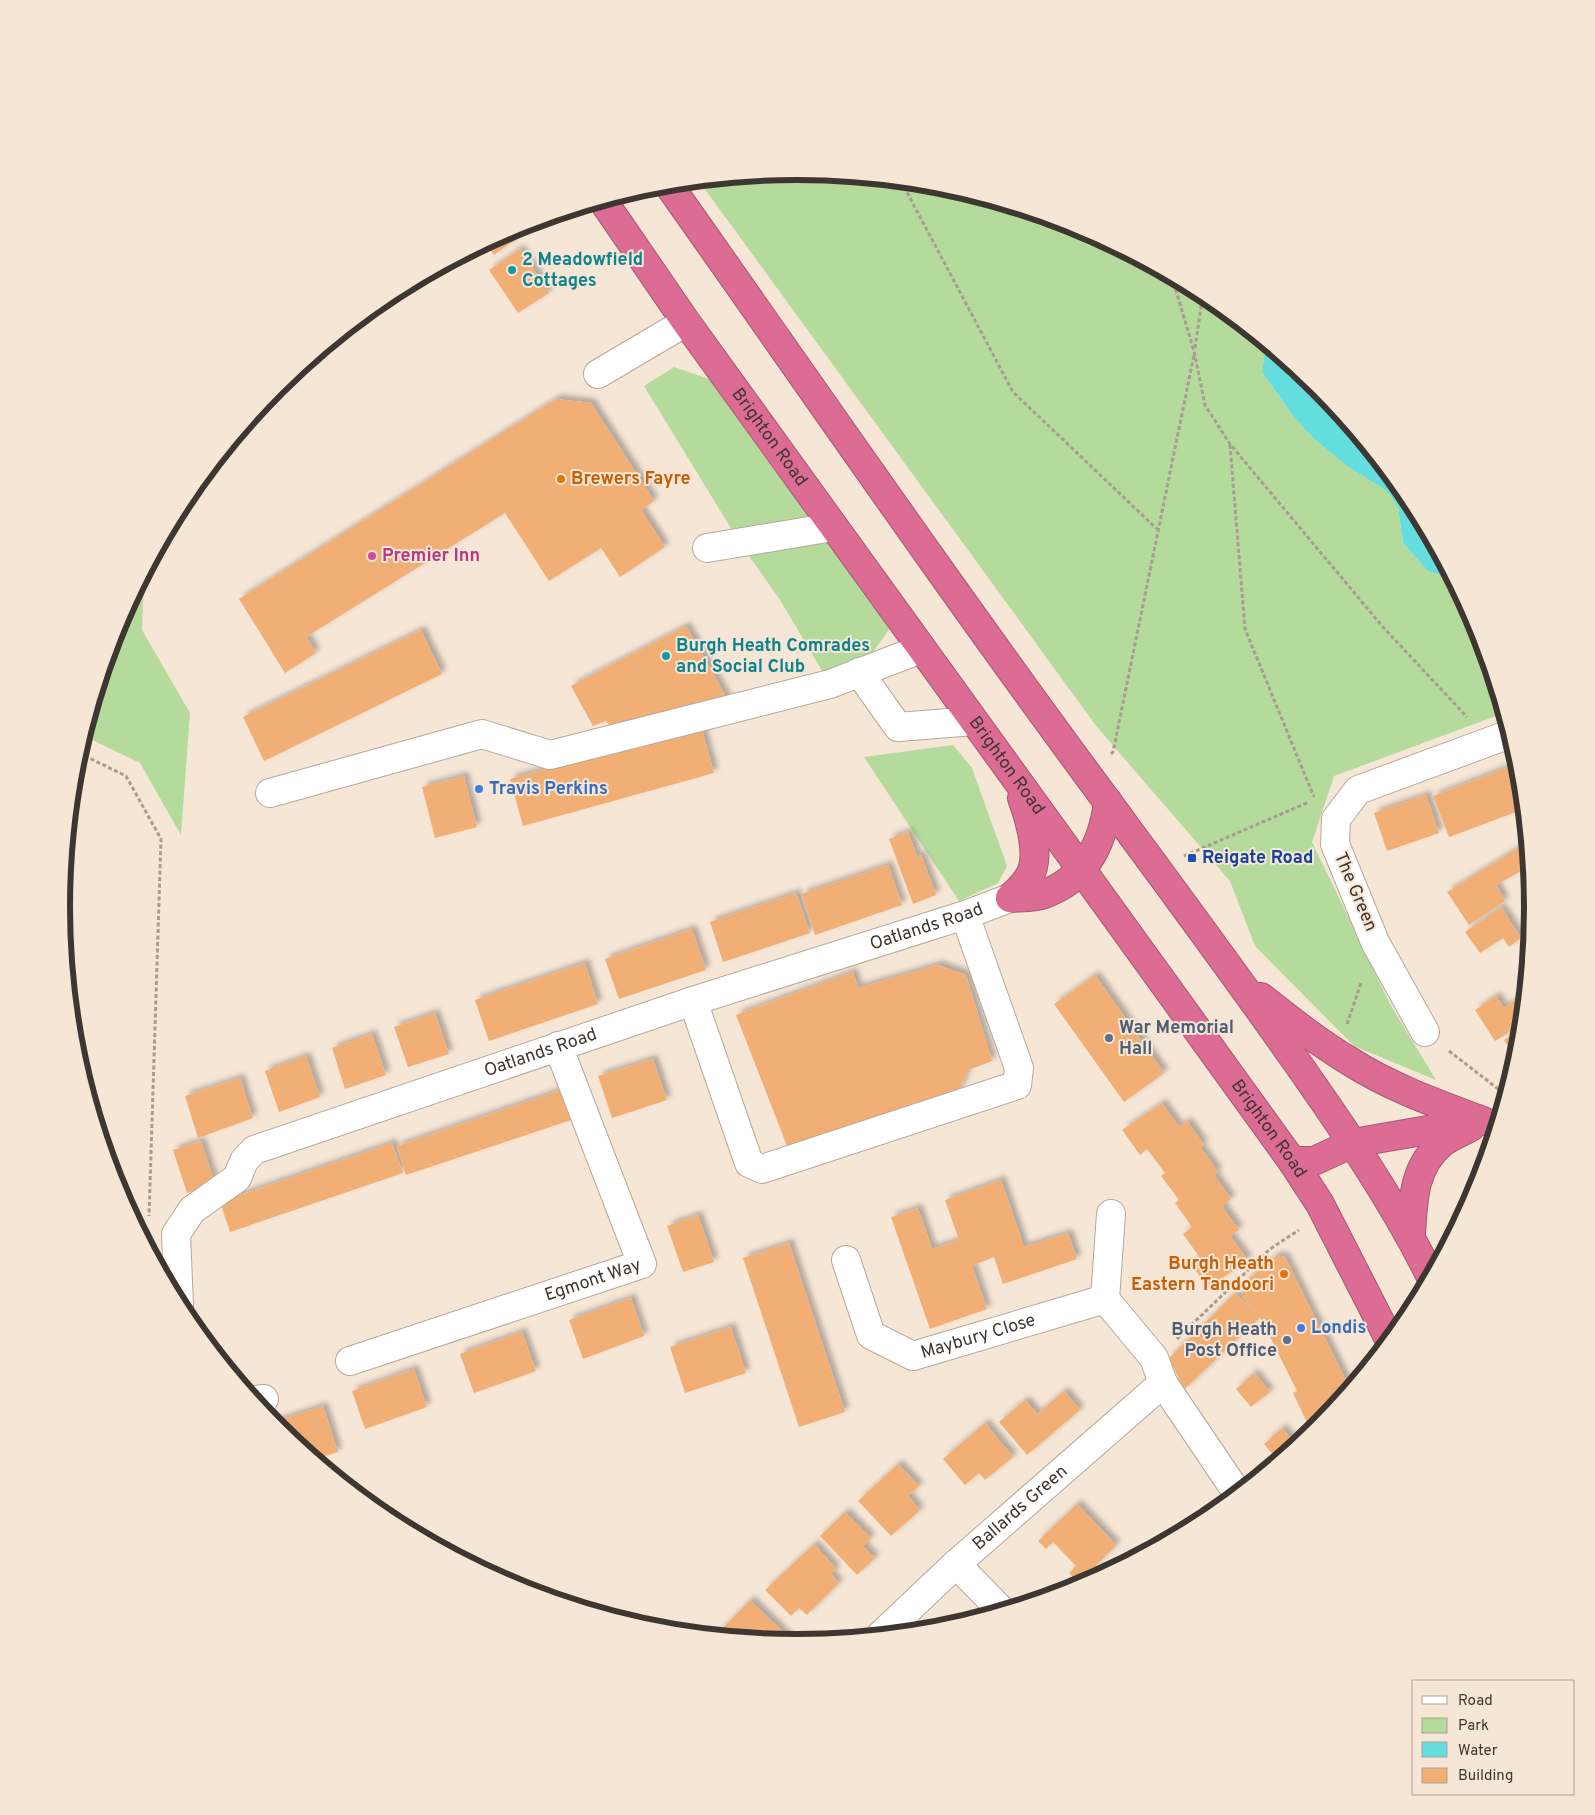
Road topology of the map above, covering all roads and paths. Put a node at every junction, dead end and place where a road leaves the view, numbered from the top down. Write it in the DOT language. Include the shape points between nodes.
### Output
graph roads {
  1 [pos="904,188"];
  2 [pos="673,191"];
  3 [pos="606,206"];
  4 [pos="1175,286"];
  5 [pos="1201,303"];
  6 [pos="686,322"];
  7 [pos="1194,351"];
  8 [pos="598,374"];
  9 [pos="1230,444"];
  10 [pos="834,527"];
  11 [pos="1157,529"];
  12 [pos="706,548"];
  13 [pos="921,648"];
  14 [pos="860,672"];
  15 [pos="974,721"];
  16 [pos="1500,737"];
  17 [pos="86,757"];
  18 [pos="1085,771"];
  19 [pos="1016,780"];
  20 [pos="270,793"];
  21 [pos="1108,802"];
  22 [pos="1082,868"];
  23 [pos="1156,868"];
  24 [pos="1010,898"];
  25 [pos="965,915"];
  26 [pos="1375,942"];
  27 [pos="1238,979"];
  28 [pos="693,1001"];
  29 [pos="1425,1032"];
  30 [pos="558,1046"];
  31 [pos="1338,1054"];
  32 [pos="1501,1091"];
  33 [pos="1491,1120"];
  34 [pos="1353,1143"];
  35 [pos="1292,1161"];
  36 [pos="1323,1209"];
  37 [pos="1111,1214"];
  38 [pos="149,1218"];
  39 [pos="1411,1235"];
  40 [pos="846,1260"];
  41 [pos="1428,1271"];
  42 [pos="179,1290"];
  43 [pos="1105,1299"];
  44 [pos="1387,1334"];
  45 [pos="350,1361"];
  46 [pos="1158,1371"];
  47 [pos="1235,1489"];
  48 [pos="956,1564"];
  49 [pos="998,1606"];
  50 [pos="887,1629"];
  1 -- 11 [label="path" via="1013,392"];
  2 -- 18 [label="highway"];
  3 -- 6 [label="highway, Brighton Road"];
  4 -- 7 [label="path"];
  5 -- 7 [label="path"];
  6 -- 8 [label="street"];
  6 -- 10 [label="highway, Brighton Road"];
  7 -- 9 [label="path" via="1205,405"];
  7 -- 11 [label="path"];
  9 -- 16 [label="path" via="1382,626"];
  9 -- 23 [label="path" via="1246,629 1315,800"];
  10 -- 12 [label="street"];
  10 -- 13 [label="highway, Brighton Road"];
  11 -- 18 [label="path" via="1114,752"];
  13 -- 14 [label="street"];
  13 -- 15 [label="highway, Brighton Road"];
  14 -- 15 [label="street" via="898,727"];
  14 -- 20 [label="street" via="830,684 550,755 482,734"];
  15 -- 19 [label="highway, Brighton Road"];
  16 -- 26 [label="street, The Green" via="1358,790 1336,819 1334,844"];
  17 -- 38 [label="path" via="126,776 161,839"];
  18 -- 21 [label="highway"];
  19 -- 22 [label="highway, Brighton Road"];
  19 -- 24 [label="highway" via="1032,824 1033,867 1024,884"];
  21 -- 22 [label="highway" via="1106,824 1098,847"];
  21 -- 23 [label="highway"];
  22 -- 24 [label="highway" via="1060,887 1042,895"];
  22 -- 35 [label="highway, Brighton Road"];
  23 -- 27 [label="highway"];
  24 -- 25 [label="street, Oatlands Road"];
  25 -- 28 [label="street, Oatlands Road"];
  25 -- 28 [label="street" via="1019,1068 1017,1085 762,1169 749,1163"];
  26 -- 29 [label="street, The Green"];
  26 -- 31 [label="path"];
  27 -- 31 [label="highway"];
  27 -- 34 [label="highway"];
  28 -- 30 [label="street, Oatlands Road"];
  29 -- 32 [label="path"];
  30 -- 42 [label="street, Oatlands Road" via="254,1150 244,1161 237,1178 192,1210 176,1234"];
  30 -- 45 [label="street, Egmont Way" via="642,1264"];
  31 -- 33 [label="highway" via="1424,1100"];
  33 -- 34 [label="highway"];
  33 -- 39 [label="highway" via="1443,1142 1419,1170"];
  34 -- 35 [label="highway" via="1314,1161"];
  34 -- 36 [label="highway" via="1337,1156 1328,1170 1322,1185"];
  34 -- 39 [label="highway"];
  35 -- 36 [label="highway, Brighton Road"];
  36 -- 44 [label="highway, Brighton Road"];
  36 -- 46 [label="path" via="1270,1249"];
  37 -- 43 [label="street"];
  39 -- 41 [label="highway"];
  40 -- 43 [label="street, Maybury Close" via="871,1335 913,1356"];
  43 -- 46 [label="street"];
  46 -- 47 [label="street"];
  46 -- 48 [label="street, Ballards Green"];
  48 -- 49 [label="street"];
  48 -- 50 [label="street, Ballards Green"];
}
